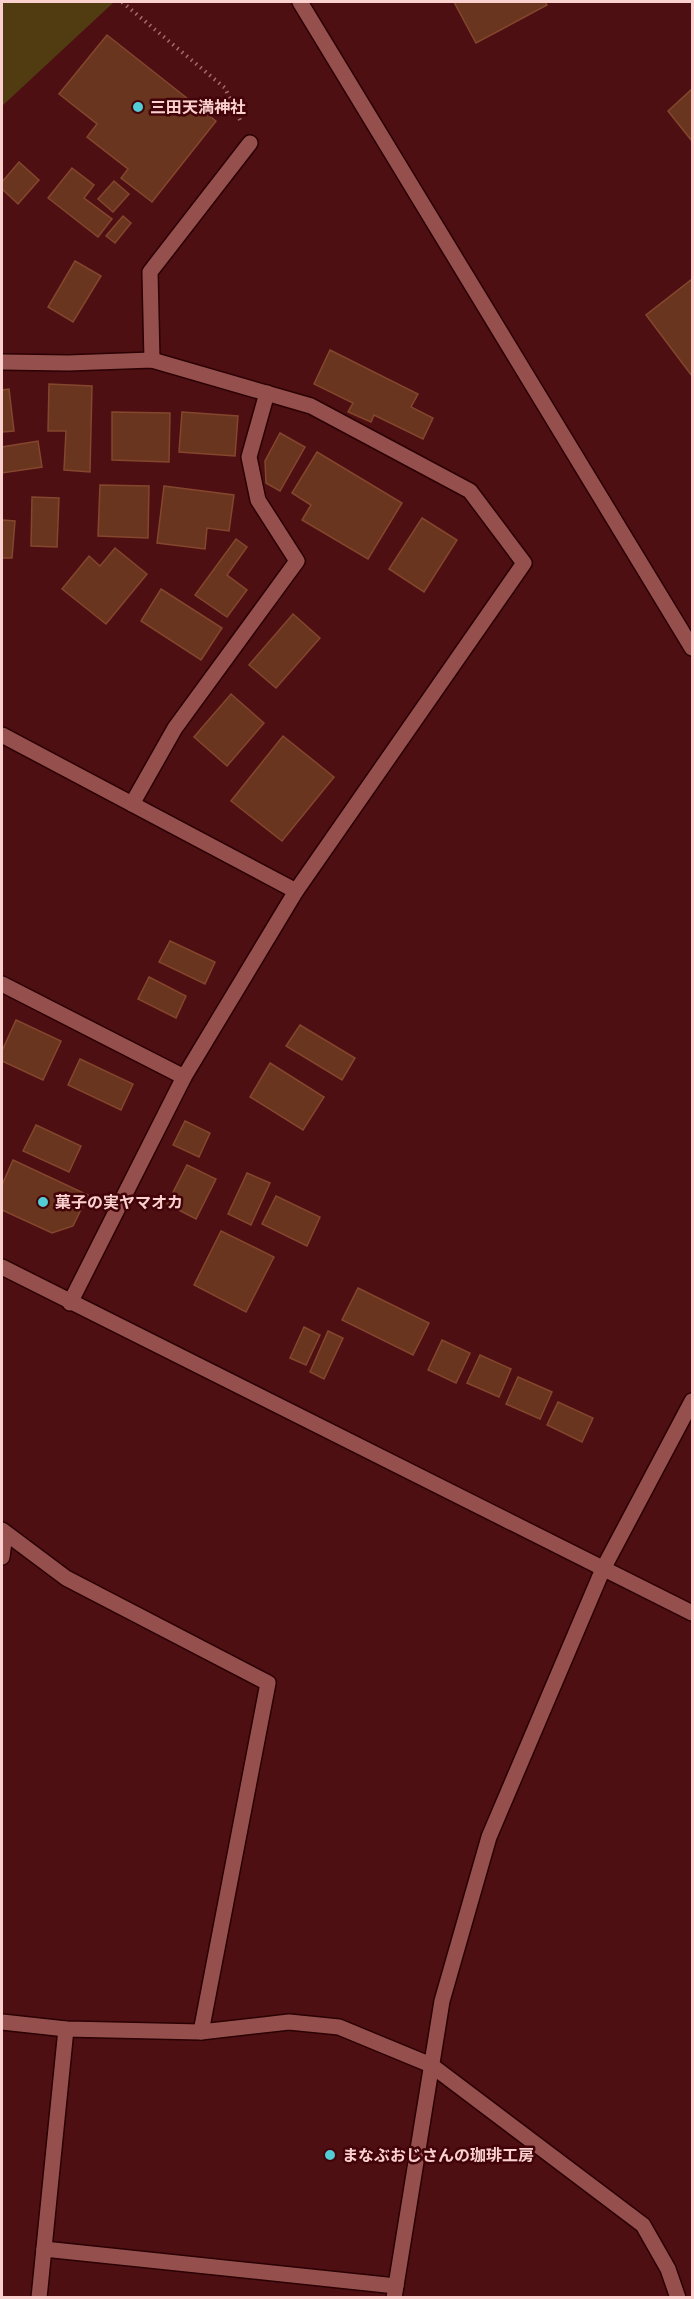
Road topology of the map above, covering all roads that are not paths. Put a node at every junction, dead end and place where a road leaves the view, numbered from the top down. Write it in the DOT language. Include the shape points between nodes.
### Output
graph roads {
  1 [pos="300,2"];
  2 [pos="250,142"];
  3 [pos="152,360"];
  4 [pos="2,362"];
  5 [pos="267,393"];
  6 [pos="693,648"];
  7 [pos="2,735"];
  8 [pos="132,804"];
  9 [pos="296,891"];
  10 [pos="2,984"];
  11 [pos="184,1077"];
  12 [pos="2,1267"];
  13 [pos="70,1303"];
  14 [pos="693,1401"];
  15 [pos="3,1531"];
  16 [pos="2,1557"];
  17 [pos="603,1569"];
  18 [pos="693,1613"];
  19 [pos="2,2022"];
  20 [pos="66,2029"];
  21 [pos="201,2032"];
  22 [pos="431,2065"];
  23 [pos="44,2249"];
  24 [pos="395,2292"];
  25 [pos="39,2298"];
  26 [pos="678,2298"];
  1 -- 6 [label="street"];
  2 -- 3 [label="street" via="150,272"];
  3 -- 4 [label="street"];
  3 -- 5 [label="street"];
  5 -- 8 [label="street" via="249,457 258,500 297,561 176,728"];
  5 -- 9 [label="street" via="311,406 470,491 524,562"];
  7 -- 8 [label="street"];
  8 -- 9 [label="street"];
  9 -- 11 [label="street"];
  10 -- 11 [label="street"];
  11 -- 13 [label="street"];
  12 -- 13 [label="street"];
  13 -- 17 [label="street"];
  14 -- 17 [label="street"];
  15 -- 16 [label="street"];
  15 -- 21 [label="street" via="66,1578 268,1683"];
  17 -- 18 [label="street"];
  17 -- 22 [label="street" via="489,1837 442,2001"];
  19 -- 20 [label="street"];
  20 -- 21 [label="street"];
  20 -- 23 [label="street"];
  21 -- 22 [label="street" via="289,2022 339,2027"];
  22 -- 24 [label="street"];
  22 -- 26 [label="street" via="643,2225 668,2269"];
  23 -- 24 [label="street"];
  23 -- 25 [label="street"];
}
